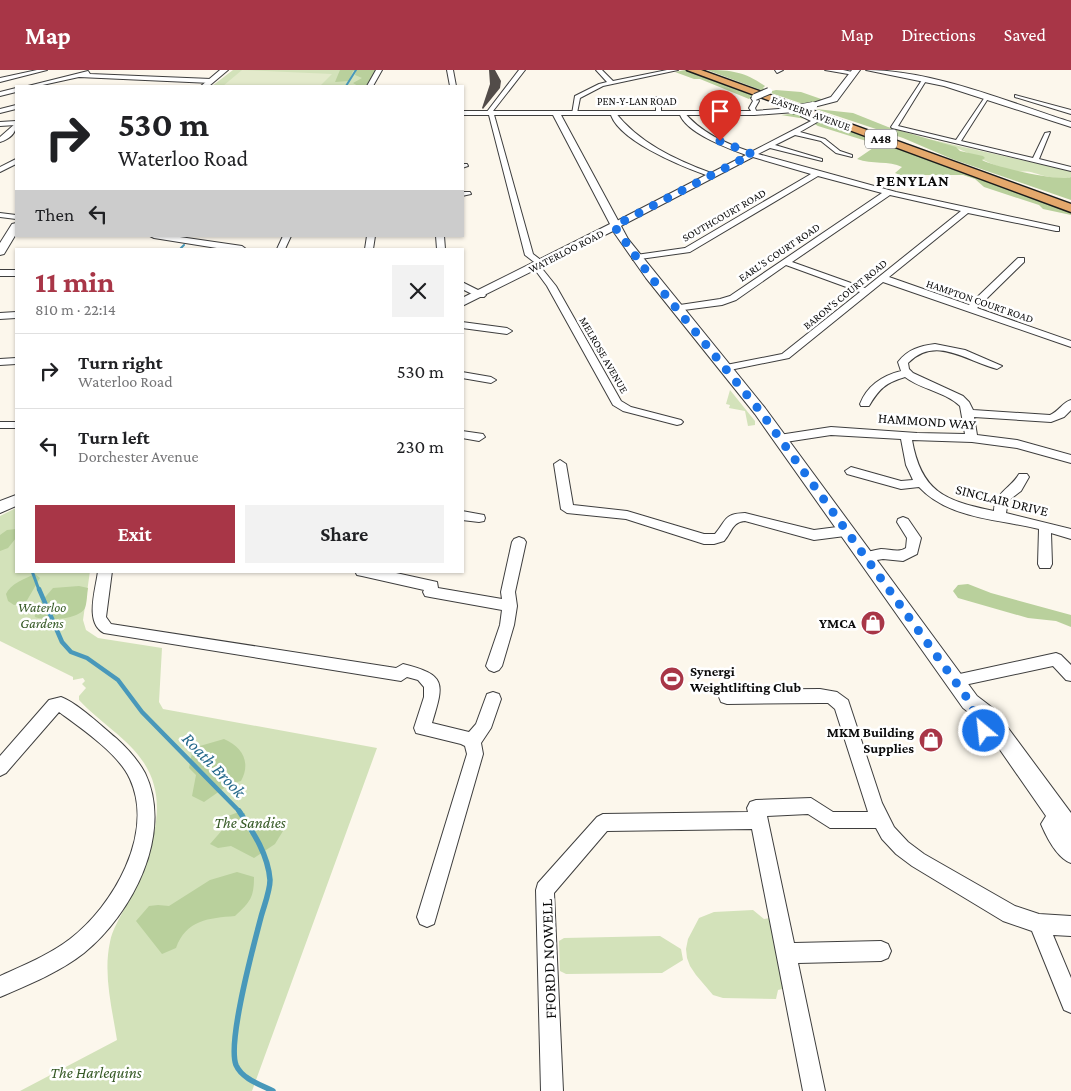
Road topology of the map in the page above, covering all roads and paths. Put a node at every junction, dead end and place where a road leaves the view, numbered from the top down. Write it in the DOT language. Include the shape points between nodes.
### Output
graph roads {
  1 [pos="44,70"];
  2 [pos="103,70"];
  3 [pos="224,70"];
  4 [pos="379,70"];
  5 [pos="450,70"];
  6 [pos="522,70"];
  7 [pos="599,70"];
  8 [pos="670,70"];
  9 [pos="692,70"];
  10 [pos="702,70"];
  11 [pos="828,70"];
  12 [pos="870,70"];
  13 [pos="880,70"];
  14 [pos="0,72"];
  15 [pos="855,72"];
  16 [pos="889,73"];
  17 [pos="78,75"];
  18 [pos="14,77"];
  19 [pos="92,77"];
  20 [pos="131,78"];
  21 [pos="924,79"];
  22 [pos="0,80"];
  23 [pos="211,81"];
  24 [pos="85,82"];
  25 [pos="613,83"];
  26 [pos="31,85"];
  27 [pos="37,85"];
  28 [pos="120,85"];
  29 [pos="206,85"];
  30 [pos="371,85"];
  31 [pos="453,85"];
  32 [pos="769,89"];
  33 [pos="15,90"];
  34 [pos="0,94"];
  35 [pos="755,96"];
  36 [pos="1017,96"];
  37 [pos="658,98"];
  38 [pos="987,98"];
  39 [pos="1049,105"];
  40 [pos="15,107"];
  41 [pos="0,111"];
  42 [pos="612,112"];
  43 [pos="659,112"];
  44 [pos="681,112"];
  45 [pos="754,112"];
  46 [pos="1029,112"];
  47 [pos="1071,112"];
  48 [pos="556,113"];
  49 [pos="574,113"];
  50 [pos="464,114"];
  51 [pos="490,114"];
  52 [pos="804,116"];
  53 [pos="0,124"];
  54 [pos="15,124"];
  55 [pos="1071,124"];
  56 [pos="15,125"];
  57 [pos="793,132"];
  58 [pos="1048,132"];
  59 [pos="0,140"];
  60 [pos="957,143"];
  61 [pos="768,145"];
  62 [pos="752,154"];
  63 [pos="850,156"];
  64 [pos="820,160"];
  65 [pos="1035,160"];
  66 [pos="15,162"];
  67 [pos="1071,168"];
  68 [pos="0,170"];
  69 [pos="817,173"];
  70 [pos="711,175"];
  71 [pos="886,193"];
  72 [pos="1071,203"];
  73 [pos="1071,208"];
  74 [pos="966,211"];
  75 [pos="0,215"];
  76 [pos="15,217"];
  77 [pos="614,226"];
  78 [pos="15,228"];
  79 [pos="1056,229"];
  80 [pos="173,238"];
  81 [pos="208,243"];
  82 [pos="236,248"];
  83 [pos="0,252"];
  84 [pos="636,258"];
  85 [pos="1022,260"];
  86 [pos="785,262"];
  87 [pos="538,265"];
  88 [pos="0,273"];
  89 [pos="15,273"];
  90 [pos="882,278"];
  91 [pos="464,286"];
  92 [pos="866,291"];
  93 [pos="480,295"];
  94 [pos="464,302"];
  95 [pos="676,308"];
  96 [pos="971,310"];
  97 [pos="15,315"];
  98 [pos="0,316"];
  99 [pos="464,325"];
  100 [pos="507,331"];
  101 [pos="1071,344"];
  102 [pos="15,361"];
  103 [pos="0,362"];
  104 [pos="997,366"];
  105 [pos="724,368"];
  106 [pos="907,373"];
  107 [pos="464,375"];
  108 [pos="491,380"];
  109 [pos="1071,403"];
  110 [pos="865,404"];
  111 [pos="968,413"];
  112 [pos="677,422"];
  113 [pos="0,425"];
  114 [pos="15,425"];
  115 [pos="464,434"];
  116 [pos="906,436"];
  117 [pos="479,437"];
  118 [pos="972,438"];
  119 [pos="780,439"];
  120 [pos="1071,459"];
  121 [pos="560,464"];
  122 [pos="851,471"];
  123 [pos="1023,477"];
  124 [pos="922,483"];
  125 [pos="15,500"];
  126 [pos="0,507"];
  127 [pos="464,515"];
  128 [pos="1000,516"];
  129 [pos="478,518"];
  130 [pos="903,522"];
  131 [pos="1045,526"];
  132 [pos="845,530"];
  133 [pos="1071,534"];
  134 [pos="519,542"];
  135 [pos="865,557"];
  136 [pos="1045,564"];
  137 [pos="106,573"];
  138 [pos="370,573"];
  139 [pos="510,606"];
  140 [pos="494,666"];
  141 [pos="1071,676"];
  142 [pos="955,681"];
  143 [pos="727,697"];
  144 [pos="493,699"];
  145 [pos="970,702"];
  146 [pos="472,741"];
  147 [pos="0,768"];
  148 [pos="758,820"];
  149 [pos="881,820"];
  150 [pos="1071,832"];
  151 [pos="1071,852"];
  152 [pos="428,917"];
  153 [pos="1038,924"];
  154 [pos="1071,926"];
  155 [pos="881,951"];
  156 [pos="787,952"];
  157 [pos="0,987"];
  158 [pos="1071,1003"];
  159 [pos="552,1091"];
  160 [pos="814,1091"];
  1 -- 18 [label="street"];
  2 -- 17 [label="street"];
  3 -- 23 [label="street"];
  4 -- 30 [label="street"];
  5 -- 31 [label="street"];
  6 -- 51 [label="street"];
  7 -- 25 [label="street"];
  8 -- 25 [label="street"];
  9 -- 73 [label="highway, EASTERN AVENUE / A48"];
  10 -- 72 [label="highway, EASTERN AVENUE / A48"];
  11 -- 15 [label="street"];
  12 -- 16 [label="street"];
  13 -- 16 [label="street"];
  14 -- 18 [label="street"];
  15 -- 45 [label="street, PEN-Y-LAN ROAD, bridge" via="834,99 792,110"];
  16 -- 21 [label="street"];
  17 -- 19 [label="street"];
  17 -- 27 [label="street"];
  18 -- 22 [label="street"];
  18 -- 26 [label="street"];
  19 -- 20 [label="street"];
  19 -- 24 [label="street"];
  20 -- 23 [label="street"];
  20 -- 28 [label="street"];
  21 -- 38 [label="street"];
  21 -- 60 [label="street" via="894,127"];
  23 -- 29 [label="street"];
  25 -- 49 [label="street" via="578,96"];
  32 -- 35 [label="street, bridge"];
  33 -- 34 [label="street"];
  35 -- 45 [label="street"];
  36 -- 39 [label="street"];
  37 -- 43 [label="street"];
  38 -- 46 [label="street"];
  38 -- 60 [label="street"];
  39 -- 46 [label="street"];
  39 -- 47 [label="street"];
  40 -- 41 [label="street"];
  42 -- 43 [label="street, PEN-Y-LAN ROAD"];
  42 -- 49 [label="street, PEN-Y-LAN ROAD"];
  42 -- 70 [label="street" via="641,142 673,160"];
  43 -- 44 [label="street, PEN-Y-LAN ROAD"];
  44 -- 45 [label="street, PEN-Y-LAN ROAD"];
  44 -- 62 [label="street" via="687,121 704,133"];
  46 -- 55 [label="street"];
  48 -- 49 [label="street, PEN-Y-LAN ROAD"];
  48 -- 51 [label="street, PEN-Y-LAN ROAD"];
  48 -- 77 [label="street"];
  50 -- 51 [label="street, PEN-Y-LAN ROAD"];
  51 -- 87 [label="street, MELROSE AVENUE" via="529,255"];
  52 -- 57 [label="street, WATERLOO ROAD" via="816,121"];
  53 -- 54 [label="street"];
  56 -- 59 [label="street"];
  57 -- 61 [label="street, WATERLOO ROAD"];
  57 -- 63 [label="street" via="823,140 838,152"];
  58 -- 65 [label="street"];
  60 -- 65 [label="street"];
  61 -- 62 [label="street, WATERLOO ROAD"];
  61 -- 64 [label="street"];
  62 -- 69 [label="street"];
  62 -- 70 [label="street, WATERLOO ROAD"];
  65 -- 67 [label="street"];
  66 -- 68 [label="street"];
  69 -- 71 [label="street"];
  69 -- 84 [label="street, SOUTHCOURT ROAD" via="687,250"];
  70 -- 77 [label="street, WATERLOO ROAD"];
  71 -- 74 [label="street"];
  71 -- 86 [label="street, EARL'S COURT ROAD"];
  74 -- 79 [label="street"];
  74 -- 90 [label="street, BARON'S COURT ROAD"];
  75 -- 76 [label="street"];
  77 -- 84 [label="street"];
  77 -- 87 [label="street, WATERLOO ROAD"];
  78 -- 83 [label="street"];
  80 -- 81 [label="street"];
  81 -- 82 [label="street"];
  84 -- 95 [label="street"];
  85 -- 96 [label="street"];
  86 -- 92 [label="street"];
  86 -- 95 [label="street, EARL'S COURT ROAD" via="727,301"];
  87 -- 93 [label="street, WATERLOO ROAD"];
  87 -- 112 [label="street, MELROSE AVENUE" via="617,403 627,409"];
  88 -- 89 [label="street"];
  90 -- 92 [label="street, BARON'S COURT ROAD"];
  90 -- 96 [label="street, HAMPTON COURT ROAD"];
  91 -- 93 [label="street"];
  92 -- 105 [label="street, BARON'S COURT ROAD" via="785,356"];
  93 -- 94 [label="street, WATERLOO ROAD"];
  95 -- 105 [label="street"];
  96 -- 101 [label="street, HAMPTON COURT ROAD"];
  97 -- 98 [label="street"];
  99 -- 100 [label="street"];
  102 -- 103 [label="street"];
  104 -- 106 [label="street" via="957,351 931,346 919,348 906,359 903,365"];
  105 -- 119 [label="street"];
  106 -- 110 [label="street" via="886,379 868,395"];
  106 -- 111 [label="street" via="957,397 966,405"];
  107 -- 108 [label="street"];
  109 -- 111 [label="street" via="1051,419"];
  111 -- 118 [label="street"];
  113 -- 114 [label="street"];
  115 -- 117 [label="street"];
  116 -- 118 [label="street, HAMMOND WAY"];
  116 -- 119 [label="street, HAMMOND WAY" via="831,431"];
  116 -- 124 [label="street, SINCLAIR DRIVE" via="913,468"];
  118 -- 120 [label="street, HAMMOND WAY" via="1017,444"];
  119 -- 132 [label="street"];
  121 -- 132 [label="street" via="567,509 678,525 715,541 722,537 728,521 736,516 814,535"];
  122 -- 124 [label="street" via="901,485"];
  123 -- 128 [label="street" via="1019,486 1001,500"];
  124 -- 128 [label="street, SINCLAIR DRIVE" via="949,503"];
  125 -- 126 [label="street"];
  127 -- 129 [label="street"];
  128 -- 131 [label="street, SINCLAIR DRIVE"];
  130 -- 135 [label="street" via="914,538 912,551 903,556 883,554"];
  131 -- 133 [label="street, SINCLAIR DRIVE"];
  131 -- 136 [label="street"];
  132 -- 135 [label="street"];
  134 -- 139 [label="street" via="508,592"];
  135 -- 142 [label="street"];
  137 -- 146 [label="street" via="99,617 102,626 422,675 432,685 433,691 422,728"];
  138 -- 139 [label="street"];
  139 -- 140 [label="street"];
  141 -- 142 [label="street" via="1056,659"];
  142 -- 145 [label="street"];
  143 -- 149 [label="street" via="820,696 831,697 842,705"];
  144 -- 146 [label="street" via="483,728"];
  145 -- 150 [label="street" via="987,716"];
  145 -- 151 [label="street" via="977,720"];
  146 -- 152 [label="street" via="476,754"];
  147 -- 157 [label="street" via="55,705 61,704 129,763 138,776 146,808 142,849 123,891 96,929 66,954"];
  148 -- 149 [label="street" via="756,808 810,806 830,820"];
  148 -- 156 [label="street"];
  148 -- 159 [label="street, FFORDD NOWELL" via="603,823 545,890"];
  149 -- 153 [label="street" via="888,833 918,860 990,904"];
  153 -- 154 [label="street"];
  153 -- 158 [label="street"];
  155 -- 156 [label="street"];
  156 -- 160 [label="street"];
}
